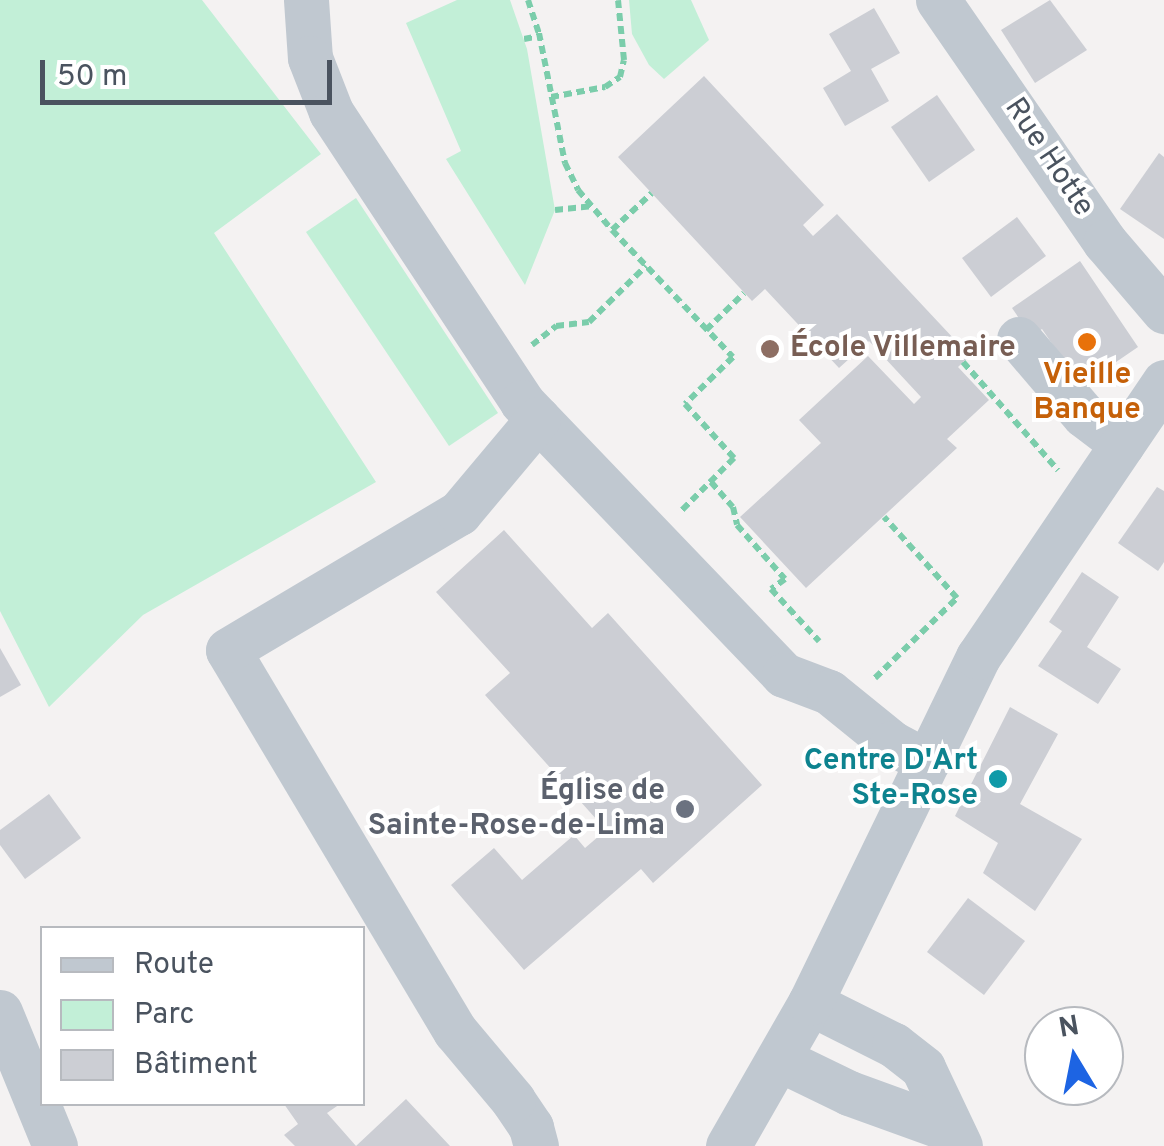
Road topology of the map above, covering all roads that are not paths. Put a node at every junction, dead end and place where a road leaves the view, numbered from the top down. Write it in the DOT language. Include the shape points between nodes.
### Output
graph roads {
  1 [pos="306,0"];
  2 [pos="938,0"];
  3 [pos="1164,311"];
  4 [pos="1019,338"];
  5 [pos="1164,382"];
  6 [pos="538,419"];
  7 [pos="1140,436"];
  8 [pos="927,762"];
  9 [pos="810,1003"];
  10 [pos="0,1012"];
  11 [pos="779,1058"];
  12 [pos="956,1138"];
  13 [pos="55,1146"];
  14 [pos="536,1146"];
  15 [pos="728,1146"];
  1 -- 6 [label="street" via="310,58 331,112"];
  2 -- 3 [label="street, Rue Hotte" via="1105,242"];
  4 -- 7 [label="street" via="1084,415"];
  5 -- 7 [label="street"];
  6 -- 8 [label="street" via="784,675 829,692"];
  6 -- 14 [label="street" via="459,513 228,650 455,1031 513,1100"];
  7 -- 8 [label="street" via="998,624"];
  8 -- 9 [label="street"];
  9 -- 11 [label="street"];
  9 -- 12 [label="street" via="910,1056 934,1083"];
  10 -- 13 [label="street"];
  11 -- 12 [label="street"];
  11 -- 15 [label="street"];
}
